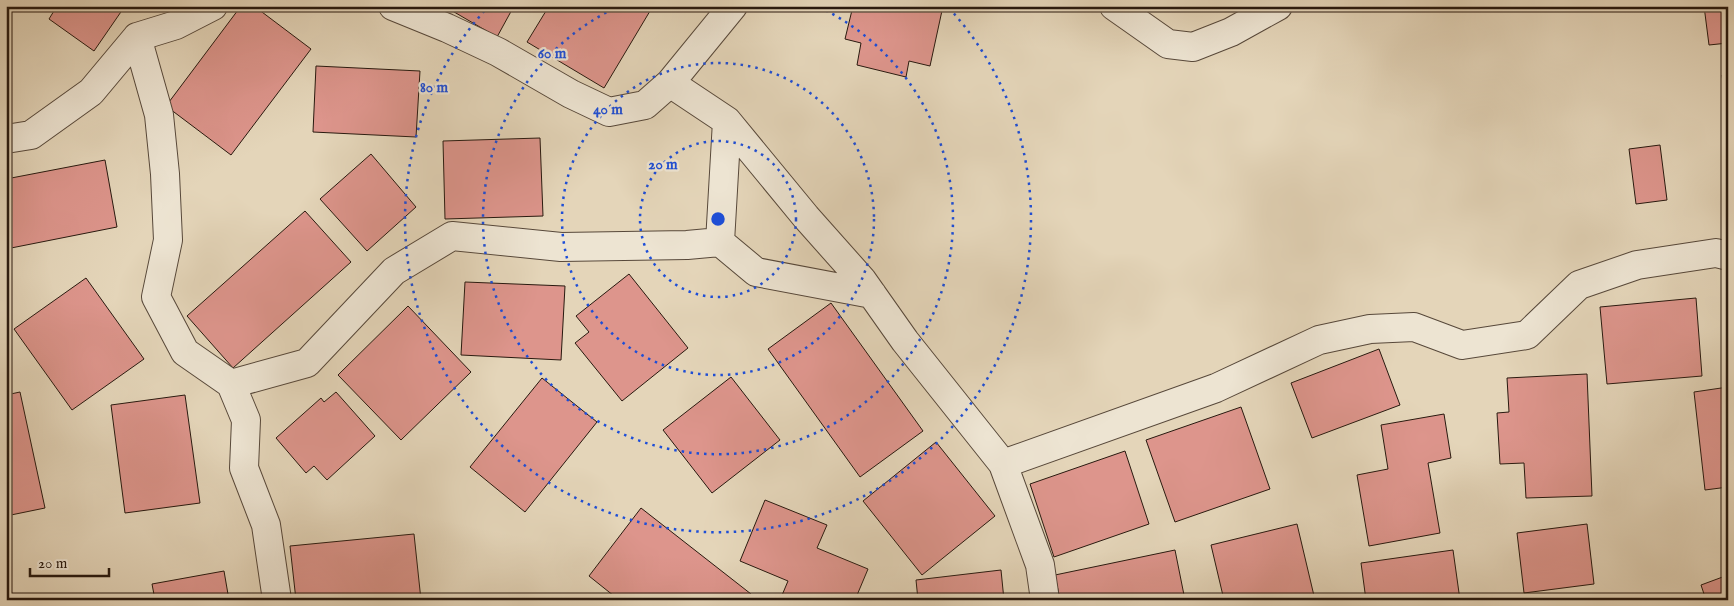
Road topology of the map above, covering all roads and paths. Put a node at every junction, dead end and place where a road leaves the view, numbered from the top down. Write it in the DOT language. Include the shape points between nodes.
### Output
graph roads {
  1 [pos="213,6"];
  2 [pos="393,6"];
  3 [pos="733,6"];
  4 [pos="1114,6"];
  5 [pos="1278,6"];
  6 [pos="137,37"];
  7 [pos="670,83"];
  8 [pos="727,120"];
  9 [pos="6,138"];
  10 [pos="720,242"];
  11 [pos="1728,256"];
  12 [pos="872,294"];
  13 [pos="231,384"];
  14 [pos="1003,464"];
  15 [pos="277,600"];
  16 [pos="1045,600"];
  1 -- 6 [label="street" via="176,25"];
  2 -- 7 [label="street" via="498,52 608,112 644,105"];
  3 -- 7 [label="street"];
  4 -- 5 [label="street" via="1168,44 1193,47 1231,32"];
  6 -- 9 [label="street" via="91,92 30,135"];
  6 -- 13 [label="street" via="159,115 165,174 168,240 156,297 185,352"];
  7 -- 8 [label="street"];
  8 -- 10 [label="street"];
  8 -- 12 [label="street"];
  10 -- 12 [label="street" via="756,272"];
  10 -- 13 [label="street" via="561,247 452,236 394,271 307,363"];
  11 -- 14 [label="street" via="1716,253 1637,264 1579,285 1527,335 1462,345 1414,327 1370,329 1319,340 1216,388"];
  12 -- 14 [label="street" via="904,341"];
  13 -- 15 [label="street" via="246,420 244,468 266,525"];
  14 -- 16 [label="street" via="1040,565"];
}
